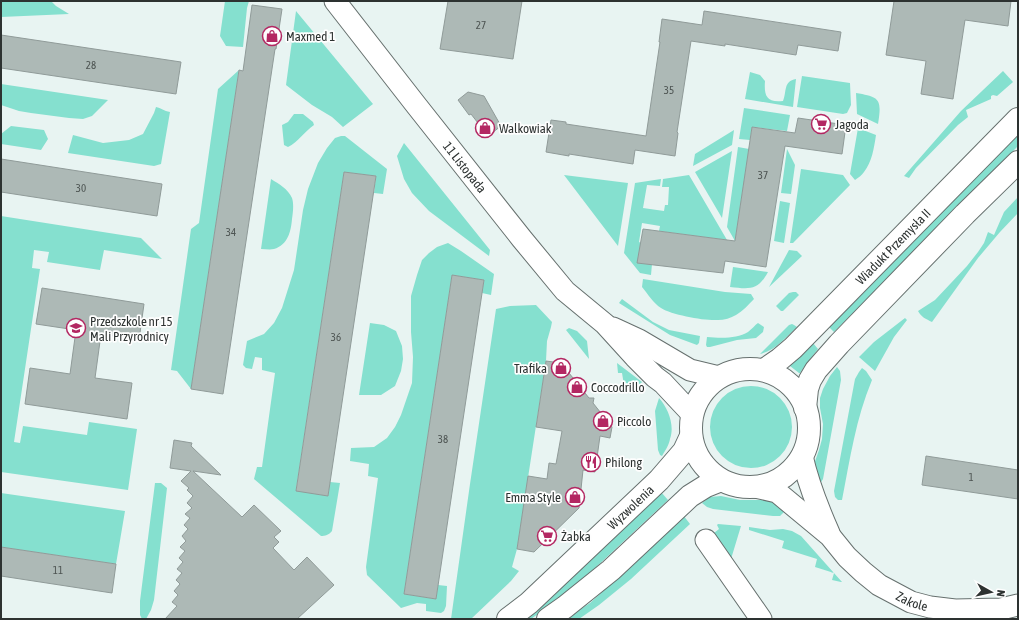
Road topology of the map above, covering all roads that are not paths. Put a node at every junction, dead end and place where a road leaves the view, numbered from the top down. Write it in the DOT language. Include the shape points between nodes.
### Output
graph roads {
  1 [pos="335,1"];
  2 [pos="1018,119"];
  3 [pos="1018,162"];
  4 [pos="605,324"];
  5 [pos="764,370"];
  6 [pos="718,377"];
  7 [pos="805,408"];
  8 [pos="692,414"];
  9 [pos="691,436"];
  10 [pos="802,456"];
  11 [pos="721,480"];
  12 [pos="755,487"];
  13 [pos="830,536"];
  14 [pos="706,540"];
  15 [pos="1018,606"];
  16 [pos="508,619"];
  17 [pos="548,619"];
  18 [pos="761,619"];
  1 -- 4 [label="street, 11 Listopada" via="565,291"];
  2 -- 5 [label="main road, Wiadukt Przemysła II" via="793,348"];
  3 -- 7 [label="main road" via="838,344 810,380"];
  4 -- 6 [label="street, 11 Listopada" via="639,340 690,370"];
  4 -- 8 [label="street, 11 Listopada" via="635,358"];
  5 -- 6 [label="main road" via="733,371"];
  5 -- 7 [label="main road" via="789,384"];
  6 -- 8 [label="main road" via="698,398"];
  7 -- 10 [label="main road" via="808,432"];
  8 -- 9 [label="main road"];
  9 -- 11 [label="main road" via="694,449 701,461"];
  9 -- 16 [label="main road, Wyzwolenia" via="684,451 659,480 529,603"];
  10 -- 12 [label="main road" via="782,477 769,484"];
  10 -- 13 [label="street, Zakole" via="806,476"];
  11 -- 12 [label="main road"];
  11 -- 17 [label="main road" via="690,496 611,570"];
  12 -- 13 [label="street, Zakole" via="777,492"];
  13 -- 15 [label="street, Zakole" via="847,557 879,586 911,602 955,610"];
  14 -- 18 [label="street"];
}
